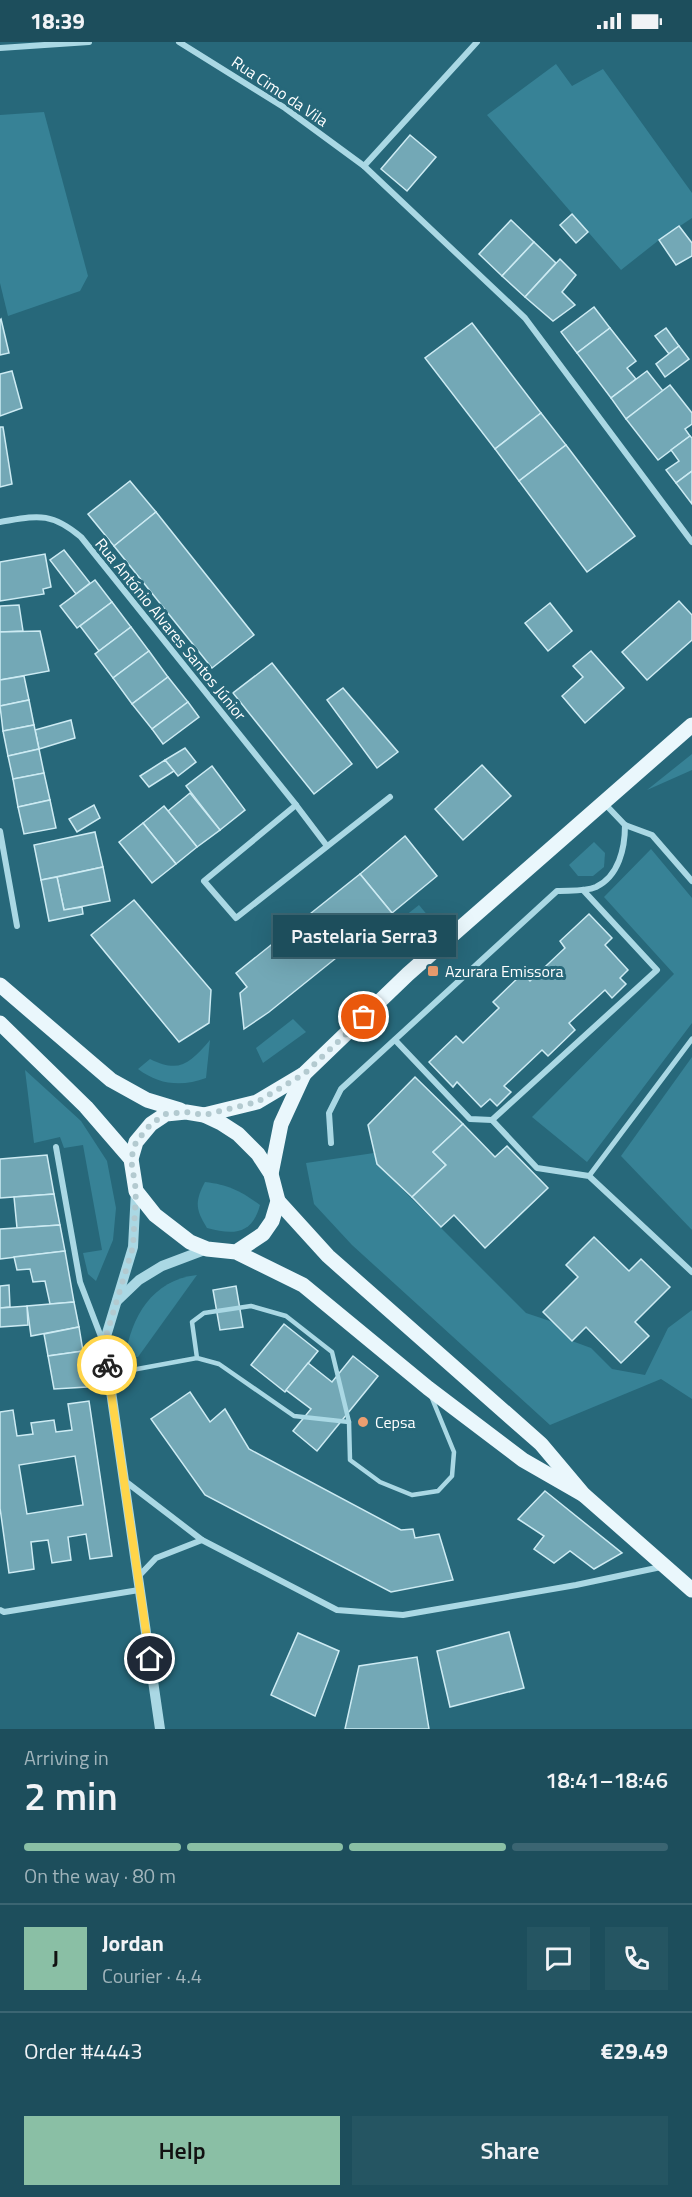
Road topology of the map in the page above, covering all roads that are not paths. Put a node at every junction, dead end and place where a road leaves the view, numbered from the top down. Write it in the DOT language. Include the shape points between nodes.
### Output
graph roads {
  1 [pos="89,42"];
  2 [pos="179,42"];
  3 [pos="477,42"];
  4 [pos="0,48"];
  5 [pos="364,166"];
  6 [pos="0,522"];
  7 [pos="692,542"];
  8 [pos="692,725"];
  9 [pos="390,797"];
  10 [pos="603,802"];
  11 [pos="296,805"];
  12 [pos="625,825"];
  13 [pos="0,831"];
  14 [pos="327,846"];
  15 [pos="692,881"];
  16 [pos="583,890"];
  17 [pos="17,926"];
  18 [pos="0,985"];
  19 [pos="0,1023"];
  20 [pos="692,1039"];
  21 [pos="395,1041"];
  22 [pos="304,1074"];
  23 [pos="186,1112"];
  24 [pos="204,1115"];
  25 [pos="492,1120"];
  26 [pos="330,1143"];
  27 [pos="56,1147"];
  28 [pos="131,1159"];
  29 [pos="271,1174"];
  30 [pos="589,1176"];
  31 [pos="136,1191"];
  32 [pos="278,1201"];
  33 [pos="207,1249"];
  34 [pos="236,1252"];
  35 [pos="692,1272"];
  36 [pos="114,1303"];
  37 [pos="104,1343"];
  38 [pos="197,1358"];
  39 [pos="108,1375"];
  40 [pos="428,1388"];
  41 [pos="349,1422"];
  42 [pos="124,1481"];
  43 [pos="584,1495"];
  44 [pos="202,1540"];
  45 [pos="664,1566"];
  46 [pos="138,1584"];
  47 [pos="692,1590"];
  48 [pos="2,1611"];
  49 [pos="0,1620"];
  50 [pos="160,1729"];
  1 -- 4 [label="street"];
  2 -- 5 [label="street, Rua Cimo da Vila" via="285,108"];
  3 -- 5 [label="street"];
  5 -- 7 [label="street, Rua Cimo da Vila" via="525,318"];
  6 -- 11 [label="street, Rua António Alvares Santos Júnior" via="50,517 81,537"];
  8 -- 10 [label="main road"];
  9 -- 14 [label="street"];
  10 -- 12 [label="street"];
  10 -- 22 [label="main road" via="408,974"];
  11 -- 14 [label="street, Rua António Alvares Santos Júnior"];
  11 -- 14 [label="street" via="204,881 236,918"];
  12 -- 15 [label="street" via="652,835"];
  12 -- 16 [label="street" via="625,846 615,870 597,887"];
  13 -- 17 [label="street"];
  16 -- 21 [label="street" via="557,891"];
  16 -- 25 [label="street" via="657,969"];
  18 -- 23 [label="main road" via="111,1080 147,1100"];
  19 -- 28 [label="main road" via="86,1107"];
  20 -- 30 [label="street"];
  21 -- 25 [label="street" via="470,1119"];
  21 -- 26 [label="street" via="341,1089 329,1113"];
  22 -- 24 [label="main road" via="257,1102"];
  22 -- 29 [label="main road" via="282,1124"];
  23 -- 24 [label="main road"];
  23 -- 28 [label="main road" via="166,1114 151,1124 136,1142"];
  24 -- 29 [label="main road" via="238,1134"];
  25 -- 30 [label="street" via="537,1168"];
  27 -- 37 [label="street" via="80,1282"];
  28 -- 31 [label="main road"];
  29 -- 32 [label="main road"];
  30 -- 35 [label="street"];
  31 -- 33 [label="main road" via="155,1215 190,1242"];
  31 -- 36 [label="street" via="133,1247"];
  32 -- 34 [label="main road" via="263,1234"];
  32 -- 43 [label="main road" via="328,1256 541,1444"];
  33 -- 34 [label="main road"];
  33 -- 36 [label="street" via="162,1266"];
  34 -- 40 [label="main road" via="303,1285"];
  36 -- 37 [label="street"];
  37 -- 39 [label="street"];
  38 -- 39 [label="lane"];
  38 -- 41 [label="lane" via="219,1364 294,1416"];
  38 -- 41 [label="lane" via="192,1322 204,1313 251,1306 286,1316 332,1352"];
  39 -- 42 [label="street"];
  40 -- 41 [label="lane" via="454,1452 452,1476 438,1491 412,1495 381,1482 350,1460"];
  40 -- 43 [label="main road" via="523,1460"];
  42 -- 44 [label="street"];
  42 -- 46 [label="street"];
  43 -- 45 [label="main road"];
  44 -- 45 [label="street" via="337,1610 403,1615"];
  44 -- 46 [label="street" via="156,1558"];
  45 -- 47 [label="main road"];
  46 -- 48 [label="street"];
  46 -- 50 [label="street"];
  48 -- 49 [label="street"];
}
